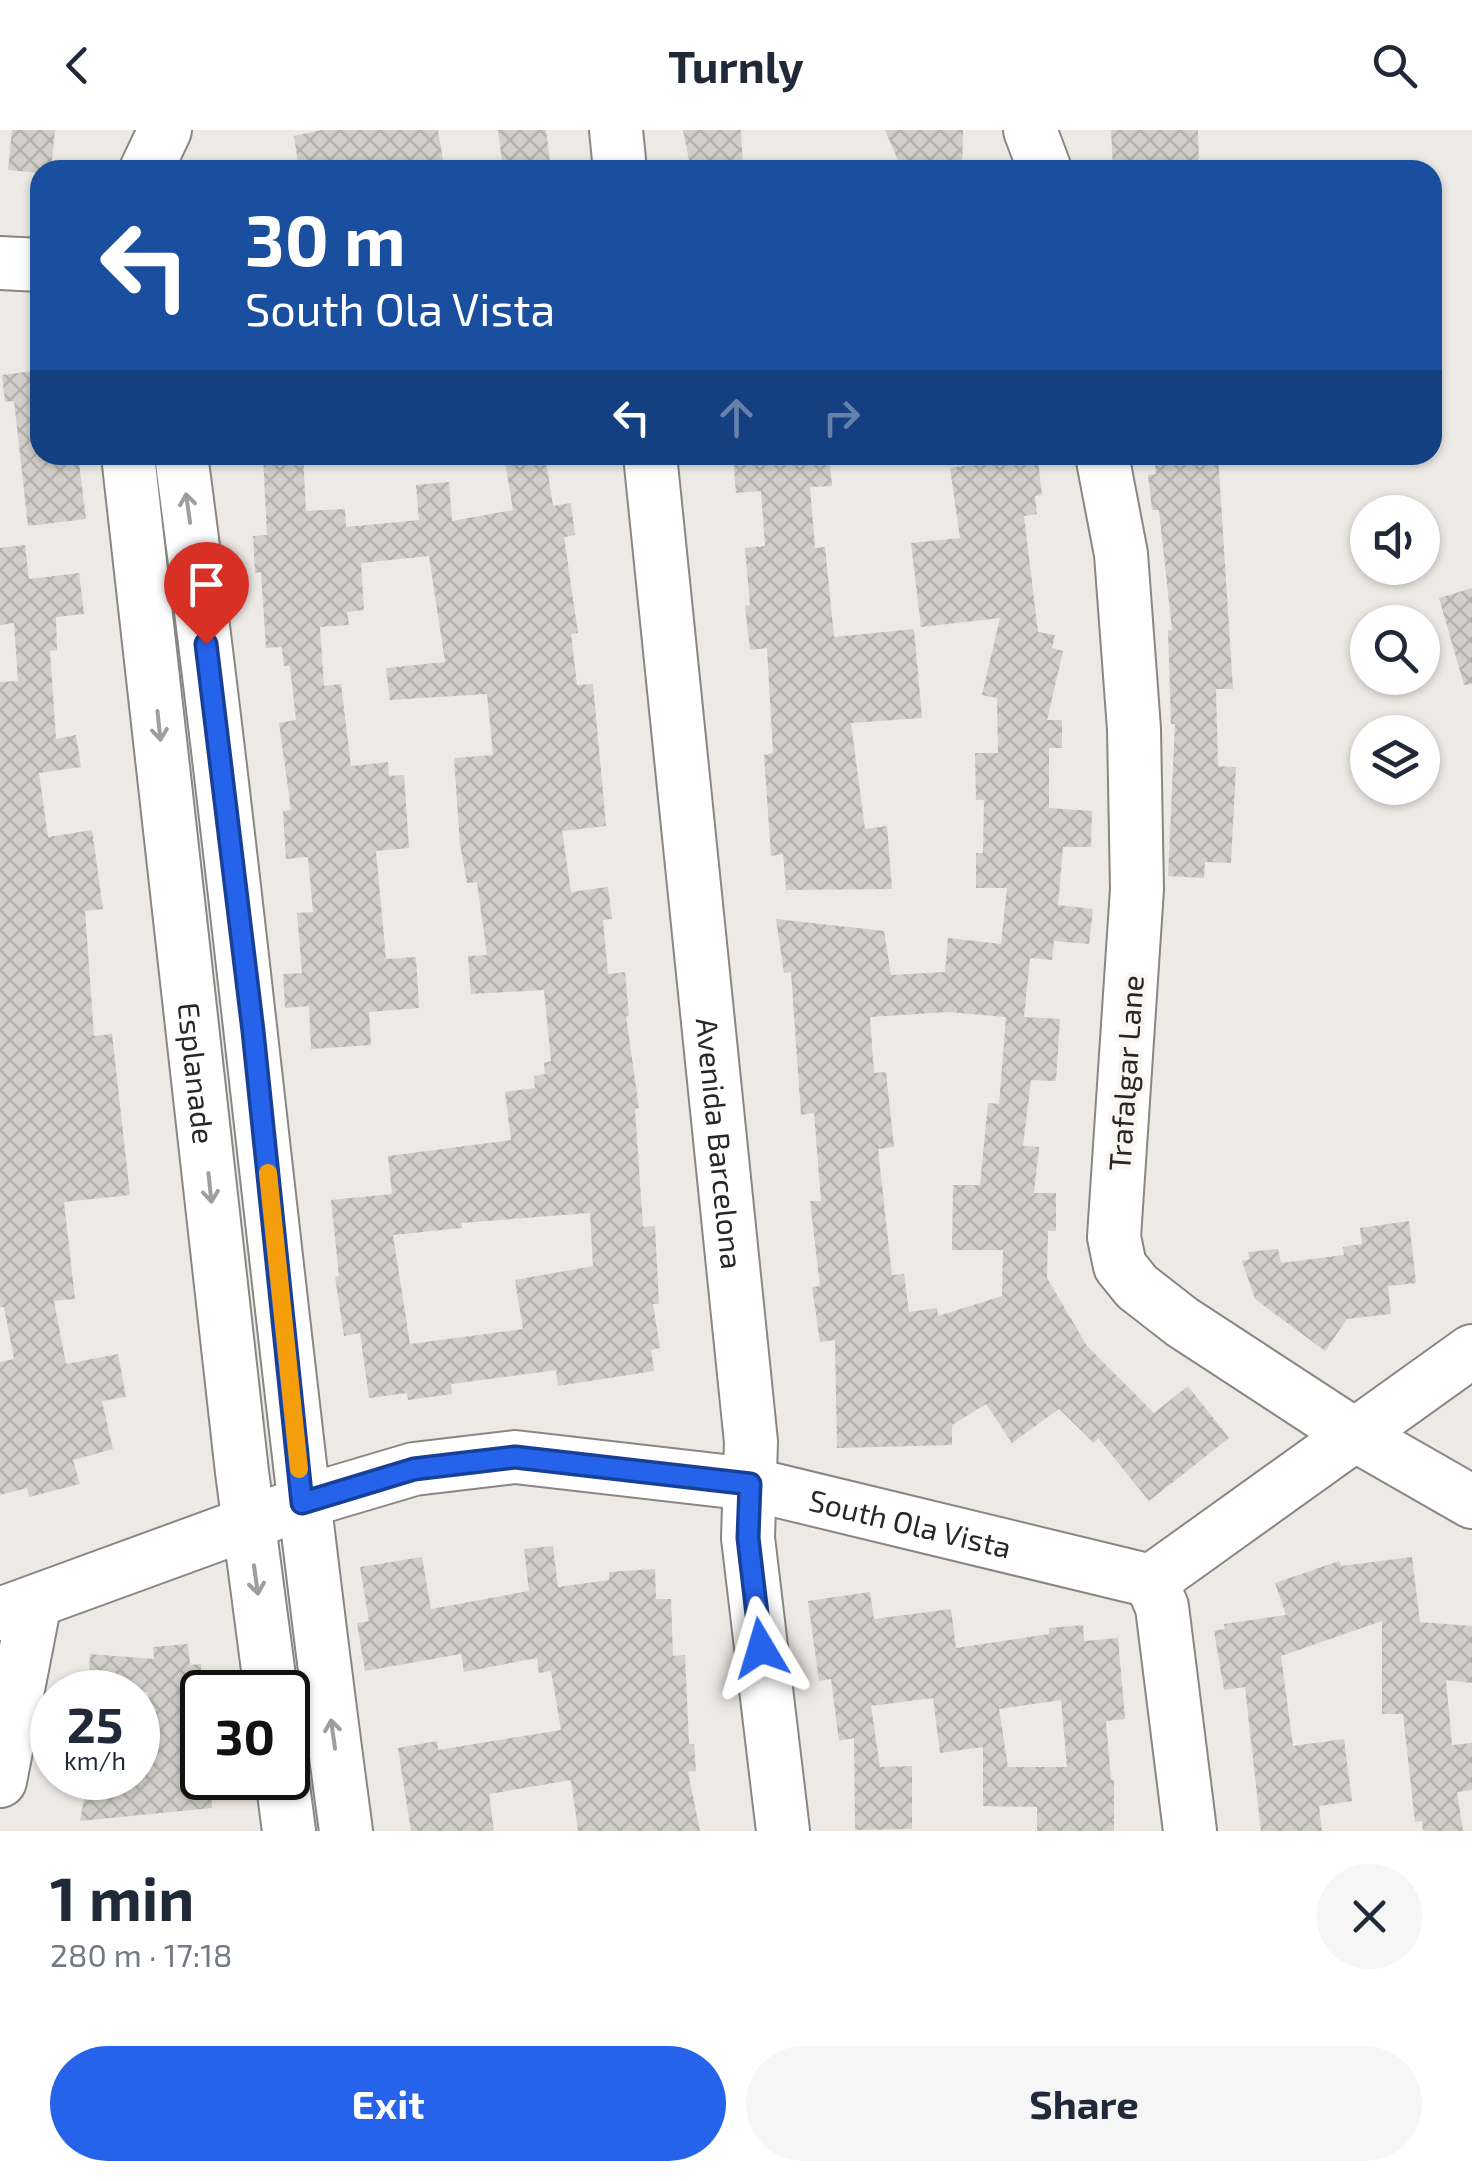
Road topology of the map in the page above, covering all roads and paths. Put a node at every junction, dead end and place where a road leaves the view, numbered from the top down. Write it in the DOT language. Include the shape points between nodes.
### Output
graph roads {
  1 [pos="165,130"];
  2 [pos="616,130"];
  3 [pos="1030,130"];
  4 [pos="151,160"];
  5 [pos="619,160"];
  6 [pos="1042,160"];
  7 [pos="0,264"];
  8 [pos="30,265"];
  9 [pos="129,465"];
  10 [pos="183,465"];
  11 [pos="651,465"];
  12 [pos="1104,465"];
  13 [pos="1472,1351"];
  14 [pos="1355,1435"];
  15 [pos="750,1484"];
  16 [pos="1472,1502"];
  17 [pos="302,1503"];
  18 [pos="249,1523"];
  19 [pos="1151,1581"];
  20 [pos="18,1608"];
  21 [pos="268,1670"];
  22 [pos="0,1781"];
  23 [pos="285,1800"];
  24 [pos="290,1831"];
  25 [pos="346,1831"];
  26 [pos="783,1831"];
  27 [pos="1190,1831"];
  1 -- 4 [label="street"];
  2 -- 5 [label="street"];
  3 -- 6 [label="street"];
  7 -- 8 [label="street"];
  9 -- 18 [label="street, Esplanade, one-way"];
  17 -- 10 [label="street, Esplanade, one-way" via="251,1011"];
  11 -- 15 [label="street, Avenida Barcelona" via="751,1442"];
  12 -- 14 [label="street, Trafalgar Lane" via="1120,554 1138,889 1114,1237 1120,1266 1182,1322"];
  13 -- 14 [label="street"];
  14 -- 16 [label="street, Trafalgar Lane"];
  14 -- 19 [label="street"];
  15 -- 17 [label="street, South Ola Vista" via="515,1457 414,1469"];
  15 -- 19 [label="street, South Ola Vista"];
  15 -- 26 [label="street, Avenida Barcelona" via="748,1538"];
  17 -- 18 [label="street, South Ola Vista"];
  25 -- 17 [label="street, Esplanade, one-way"];
  18 -- 20 [label="street, South Ola Vista"];
  18 -- 21 [label="street, Esplanade, one-way"];
  19 -- 27 [label="street" via="1162,1607"];
  20 -- 22 [label="street"];
  23 -- 24 [label="street"];
}
